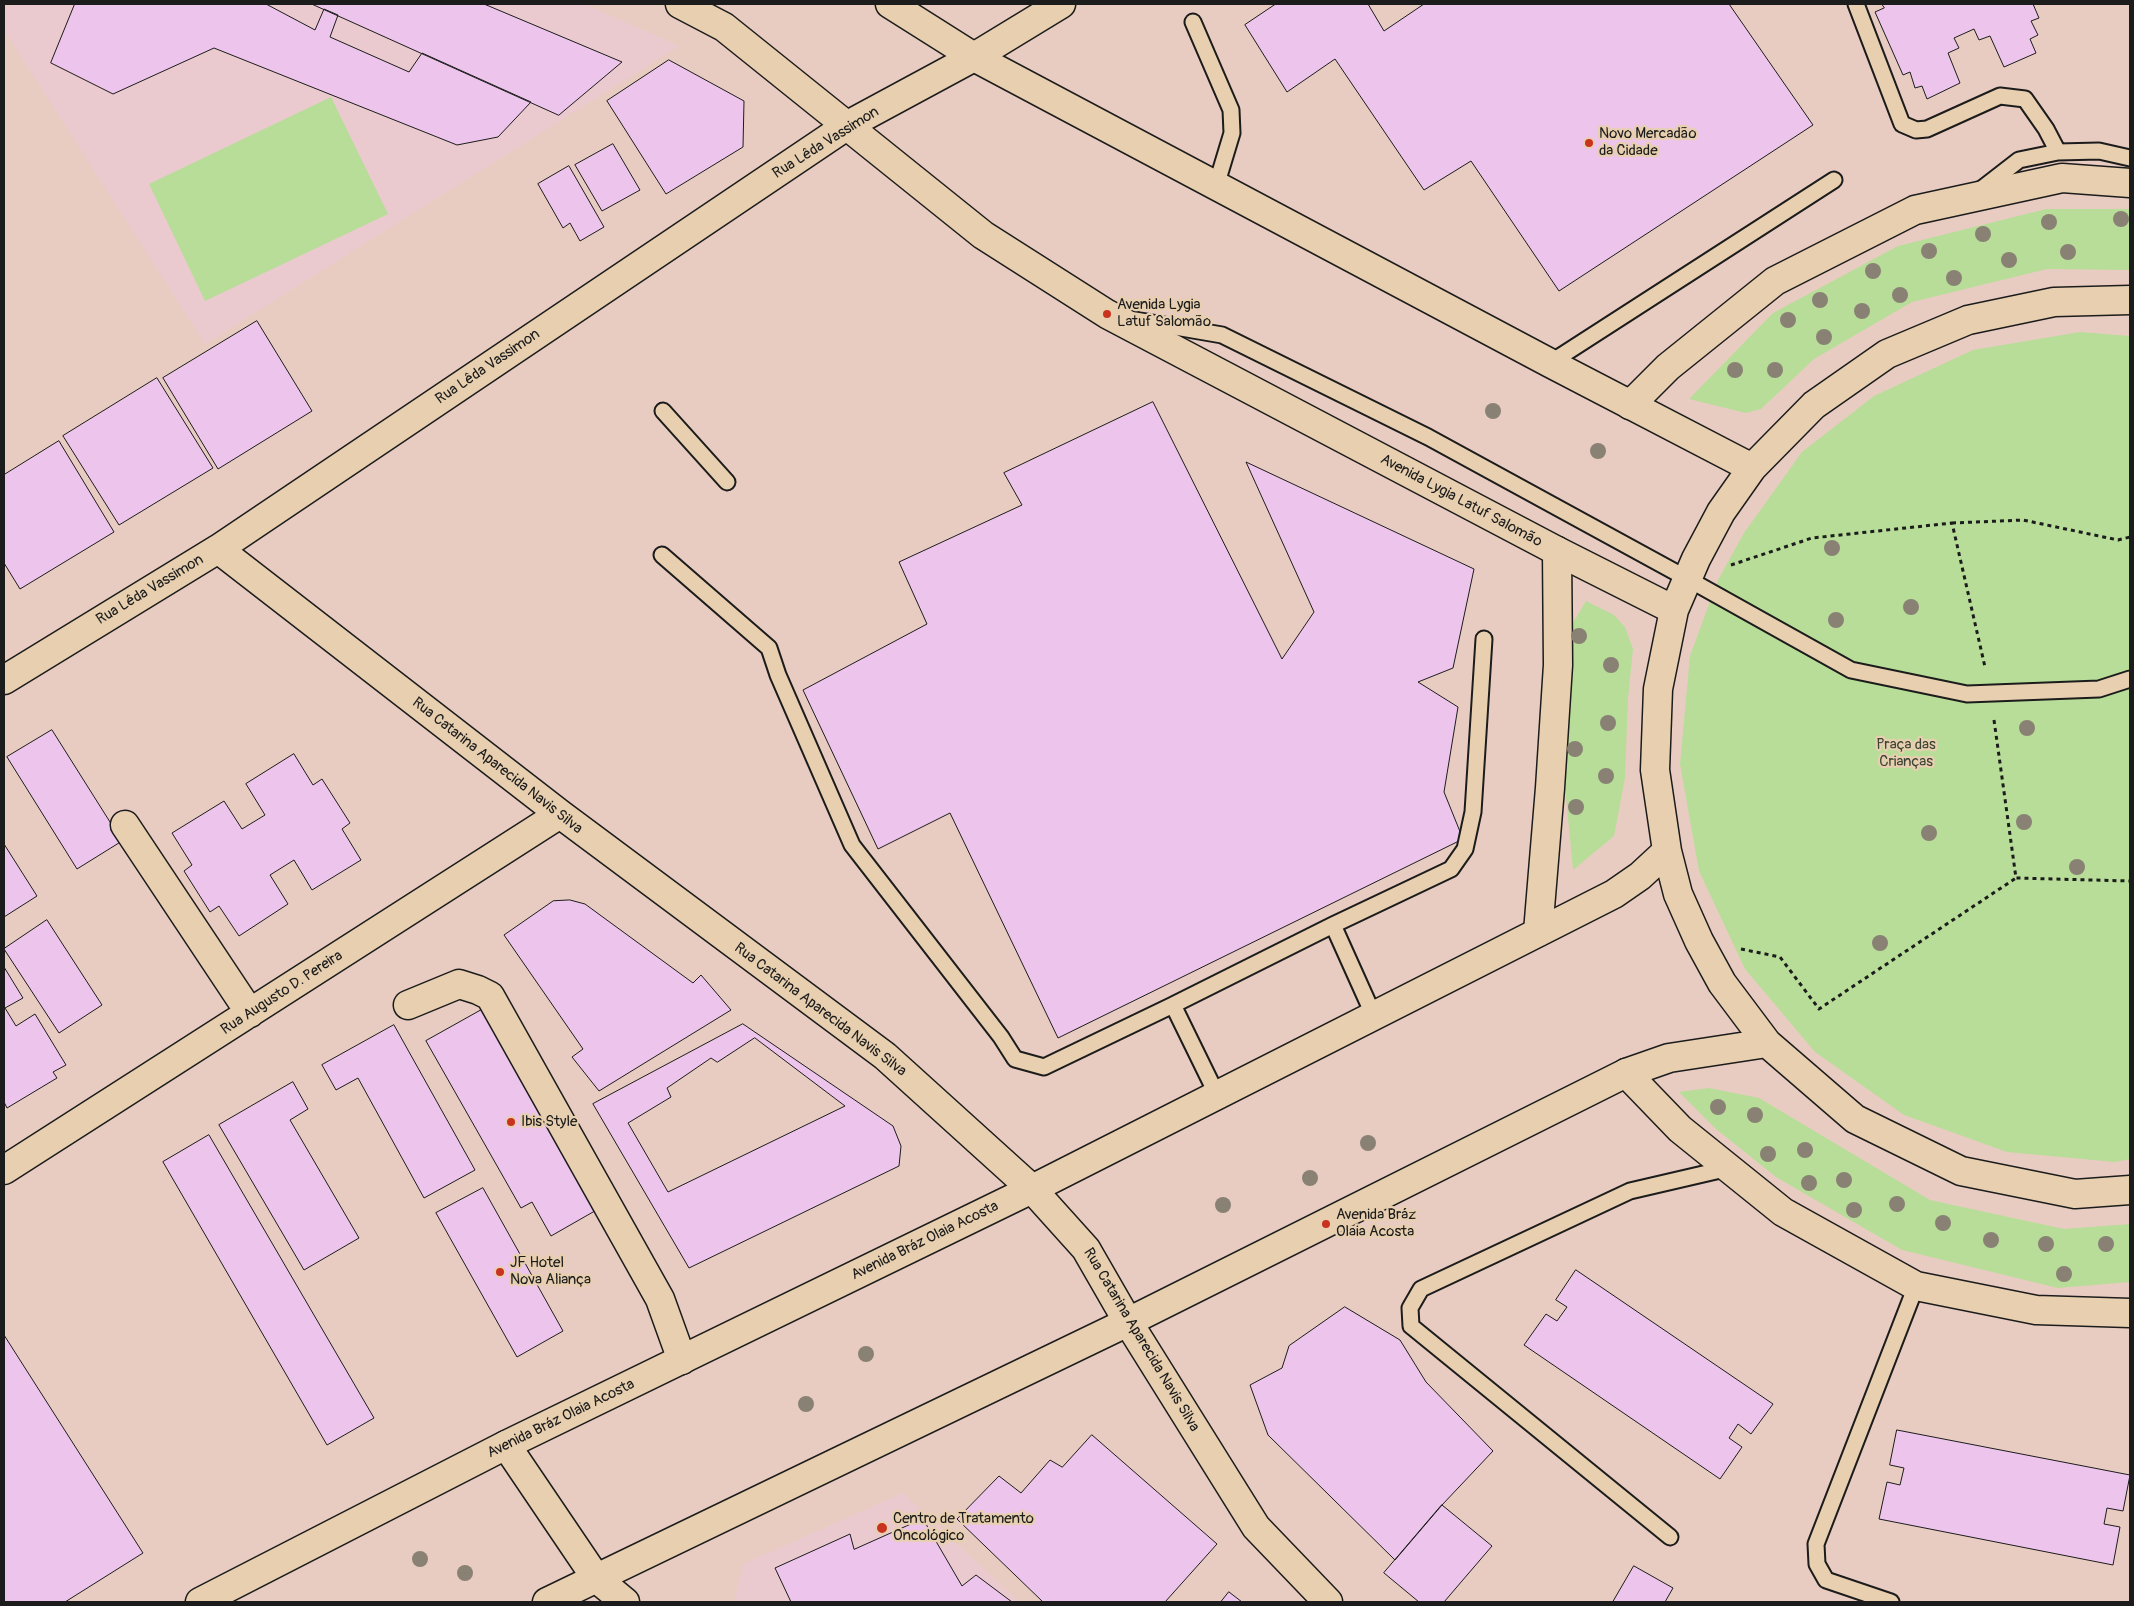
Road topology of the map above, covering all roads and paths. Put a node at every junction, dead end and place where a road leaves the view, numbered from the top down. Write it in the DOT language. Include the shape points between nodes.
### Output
graph roads {
  1 [pos="680,4"];
  2 [pos="890,4"];
  3 [pos="1061,4"];
  4 [pos="1856,4"];
  5 [pos="1193,22"];
  6 [pos="974,57"];
  7 [pos="848,125"];
  8 [pos="2058,152"];
  9 [pos="2130,158"];
  10 [pos="1834,180"];
  11 [pos="2130,183"];
  12 [pos="1216,186"];
  13 [pos="1971,198"];
  14 [pos="2130,300"];
  15 [pos="1107,314"];
  16 [pos="1550,364"];
  17 [pos="1630,405"];
  18 [pos="663,412"];
  19 [pos="1752,468"];
  20 [pos="727,482"];
  21 [pos="1952,523"];
  22 [pos="2130,537"];
  23 [pos="218,549"];
  24 [pos="1557,551"];
  25 [pos="662,555"];
  26 [pos="1688,578"];
  27 [pos="1674,610"];
  28 [pos="1484,639"];
  29 [pos="2130,679"];
  30 [pos="4,680"];
  31 [pos="560,814"];
  32 [pos="125,824"];
  33 [pos="1667,851"];
  34 [pos="2016,878"];
  35 [pos="1333,925"];
  36 [pos="1538,932"];
  37 [pos="1699,941"];
  38 [pos="408,1004"];
  39 [pos="1173,1005"];
  40 [pos="250,1013"];
  41 [pos="1373,1014"];
  42 [pos="1767,1043"];
  43 [pos="1626,1073"];
  44 [pos="1217,1095"];
  45 [pos="1728,1168"];
  46 [pos="4,1170"];
  47 [pos="1032,1189"];
  48 [pos="2130,1190"];
  49 [pos="1916,1286"];
  50 [pos="2130,1313"];
  51 [pos="1128,1322"];
  52 [pos="682,1360"];
  53 [pos="506,1445"];
  54 [pos="1670,1537"];
  55 [pos="596,1578"];
  56 [pos="200,1602"];
  57 [pos="547,1602"];
  58 [pos="625,1602"];
  59 [pos="1328,1602"];
  60 [pos="1891,1602"];
  1 -- 7 [label="main road, Avenida Lygia Latuf Salomão" via="724,27"];
  2 -- 6 [label="main road"];
  3 -- 6 [label="main road, Rua Lêda Vassimon"];
  4 -- 8 [label="lane" via="1902,124 1916,130 1927,129 2000,96 2025,99"];
  5 -- 12 [label="lane" via="1231,110 1232,134"];
  6 -- 7 [label="main road, Rua Lêda Vassimon"];
  6 -- 12 [label="main road"];
  7 -- 15 [label="main road, Avenida Lygia Latuf Salomão" via="983,235"];
  7 -- 23 [label="main road, Rua Lêda Vassimon"];
  8 -- 9 [label="lane" via="2099,151"];
  8 -- 13 [label="lane" via="2019,160"];
  10 -- 16 [label="lane"];
  11 -- 13 [label="main road" via="2062,178"];
  12 -- 16 [label="main road"];
  13 -- 17 [label="main road" via="1915,210 1775,281 1668,367"];
  14 -- 19 [label="main road" via="2054,302 1968,320 1887,354 1814,404"];
  15 -- 24 [label="main road, Avenida Lygia Latuf Salomão"];
  15 -- 26 [label="lane" via="1222,336 1428,438"];
  16 -- 17 [label="main road"];
  17 -- 19 [label="main road"];
  18 -- 20 [label="lane"];
  19 -- 26 [label="main road" via="1721,512"];
  21 -- 22 [label="path" via="2022,520 2118,540"];
  23 -- 30 [label="main road, Rua Lêda Vassimon"];
  23 -- 31 [label="main road, Rua Catarina Aparecida Navis Silva"];
  24 -- 27 [label="main road, Avenida Lygia Latuf Salomão"];
  24 -- 36 [label="main road" via="1558,664"];
  25 -- 39 [label="lane" via="768,648 852,845 1015,1059 1044,1067"];
  26 -- 27 [label="main road"];
  26 -- 29 [label="lane" via="1851,670 1967,694 2099,690"];
  27 -- 33 [label="main road" via="1658,689 1655,770"];
  28 -- 35 [label="lane" via="1473,812 1465,849 1451,869"];
  31 -- 40 [label="main road, Rua Augusto D. Pereira"];
  31 -- 47 [label="main road, Rua Catarina Aparecida Navis Silva" via="885,1056"];
  32 -- 40 [label="main road"];
  33 -- 36 [label="main road, Avenida Bráz Olaia Acosta" via="1614,894"];
  33 -- 37 [label="main road" via="1678,894"];
  34 -- 37 [label="path" via="1819,1009 1780,957"];
  35 -- 39 [label="lane"];
  35 -- 41 [label="lane"];
  36 -- 41 [label="main road, Avenida Bráz Olaia Acosta"];
  37 -- 42 [label="main road" via="1722,984"];
  38 -- 52 [label="main road" via="458,984 490,996 660,1300"];
  39 -- 44 [label="lane"];
  40 -- 46 [label="main road, Rua Augusto D. Pereira"];
  41 -- 44 [label="main road, Avenida Bráz Olaia Acosta"];
  42 -- 43 [label="main road" via="1669,1058"];
  42 -- 48 [label="main road" via="1855,1119 1961,1171 2075,1194"];
  43 -- 45 [label="main road" via="1680,1128"];
  43 -- 51 [label="main road"];
  44 -- 47 [label="main road, Avenida Bráz Olaia Acosta"];
  45 -- 49 [label="main road" via="1783,1212"];
  45 -- 54 [label="lane" via="1630,1191 1421,1289 1410,1308 1411,1326"];
  47 -- 51 [label="main road, Rua Catarina Aparecida Navis Silva" via="1086,1249"];
  47 -- 52 [label="main road, Avenida Bráz Olaia Acosta"];
  49 -- 50 [label="main road" via="2036,1310"];
  49 -- 60 [label="lane" via="1816,1544 1818,1564 1826,1580"];
  51 -- 55 [label="main road"];
  51 -- 59 [label="main road, Rua Catarina Aparecida Navis Silva" via="1256,1526"];
  52 -- 53 [label="main road, Avenida Bráz Olaia Acosta"];
  53 -- 55 [label="main road"];
  53 -- 56 [label="main road, Avenida Bráz Olaia Acosta"];
  55 -- 57 [label="main road"];
  55 -- 58 [label="main road"];
}
